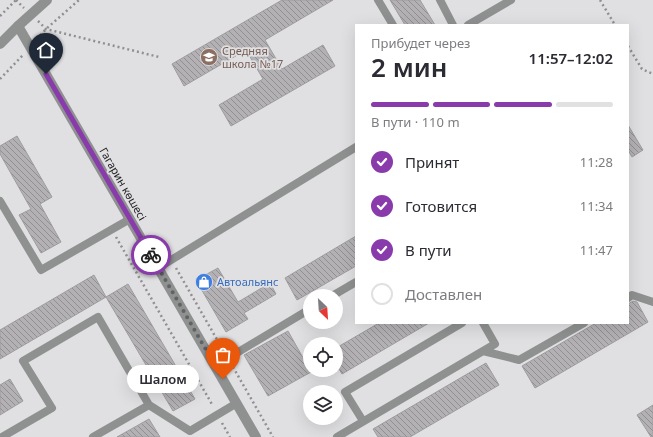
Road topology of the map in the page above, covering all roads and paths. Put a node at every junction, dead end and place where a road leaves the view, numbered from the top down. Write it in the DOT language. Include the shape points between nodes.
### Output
graph roads {
  1 [pos="16,0"];
  2 [pos="47,0"];
  3 [pos="378,0"];
  4 [pos="440,0"];
  5 [pos="511,0"];
  6 [pos="600,0"];
  7 [pos="0,16"];
  8 [pos="392,24"];
  9 [pos="453,24"];
  10 [pos="470,24"];
  11 [pos="614,24"];
  12 [pos="18,26"];
  13 [pos="46,29"];
  14 [pos="0,44"];
  15 [pos="629,48"];
  16 [pos="159,57"];
  17 [pos="653,74"];
  18 [pos="355,148"];
  19 [pos="0,200"];
  20 [pos="2,210"];
  21 [pos="130,219"];
  22 [pos="112,230"];
  23 [pos="158,268"];
  24 [pos="355,283"];
  25 [pos="343,290"];
  26 [pos="629,297"];
  27 [pos="653,302"];
  28 [pos="303,313"];
  29 [pos="460,324"];
  30 [pos="484,324"];
  31 [pos="582,324"];
  32 [pos="483,351"];
  33 [pos="215,366"];
  34 [pos="237,403"];
  35 [pos="149,405"];
  36 [pos="218,414"];
  37 [pos="363,422"];
  38 [pos="107,429"];
  39 [pos="2,437"];
  40 [pos="93,437"];
  41 [pos="111,437"];
  42 [pos="230,437"];
  43 [pos="256,437"];
  44 [pos="337,437"];
  1 -- 7 [label="path"];
  2 -- 12 [label="street"];
  3 -- 8 [label="lane"];
  4 -- 9 [label="lane"];
  5 -- 10 [label="lane"];
  6 -- 11 [label="path"];
  12 -- 14 [label="street"];
  12 -- 21 [label="street, Гагарин көшесі"];
  13 -- 16 [label="path"];
  15 -- 17 [label="path" via="642,69"];
  18 -- 23 [label="lane"];
  19 -- 20 [label="lane"];
  20 -- 22 [label="lane" via="41,270"];
  21 -- 22 [label="lane"];
  21 -- 23 [label="street, Гагарин көшесі"];
  22 -- 36 [label="path"];
  23 -- 33 [label="street, Гагарин көшесі"];
  24 -- 25 [label="lane"];
  26 -- 27 [label="lane" via="632,295"];
  28 -- 33 [label="lane"];
  29 -- 37 [label="lane" via="345,392"];
  30 -- 32 [label="lane" via="495,344"];
  31 -- 32 [label="lane" via="519,360"];
  32 -- 37 [label="lane"];
  33 -- 34 [label="street, Гагарин көшесі"];
  34 -- 36 [label="lane"];
  34 -- 43 [label="street, Гагарин көшесі"];
  35 -- 36 [label="lane" via="190,431"];
  35 -- 38 [label="lane"];
  35 -- 39 [label="lane" via="98,317 23,362 52,408"];
  36 -- 42 [label="path"];
  37 -- 44 [label="lane"];
  38 -- 40 [label="lane"];
  38 -- 41 [label="lane"];
}
